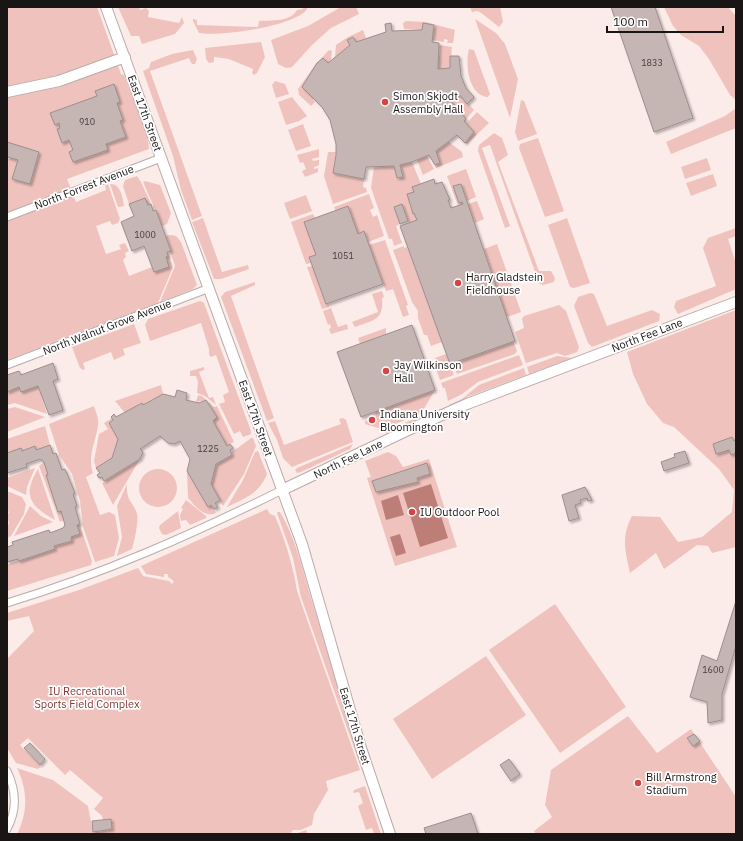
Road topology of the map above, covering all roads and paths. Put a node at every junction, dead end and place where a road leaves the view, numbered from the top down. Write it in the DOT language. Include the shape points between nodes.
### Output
graph roads {
  1 [pos="106,7"];
  2 [pos="124,57"];
  3 [pos="7,92"];
  4 [pos="161,158"];
  5 [pos="7,217"];
  6 [pos="207,289"];
  7 [pos="736,302"];
  8 [pos="7,365"];
  9 [pos="282,490"];
  10 [pos="7,603"];
  11 [pos="7,771"];
  12 [pos="7,829"];
  13 [pos="390,834"];
  1 -- 2 [label="main road, East 17th Street"];
  2 -- 3 [label="main road" via="59,81"];
  2 -- 4 [label="main road, East 17th Street"];
  4 -- 5 [label="street, North Forrest Avenue"];
  4 -- 6 [label="main road, East 17th Street"];
  6 -- 8 [label="street, North Walnut Grove Avenue"];
  6 -- 9 [label="main road, East 17th Street"];
  7 -- 9 [label="main road, North Fee Lane" via="467,404"];
  9 -- 10 [label="street, North Fee Lane" via="154,551"];
  9 -- 13 [label="main road, East 17th Street" via="302,544 360,748"];
  11 -- 12 [label="street" via="15,800"];
}
